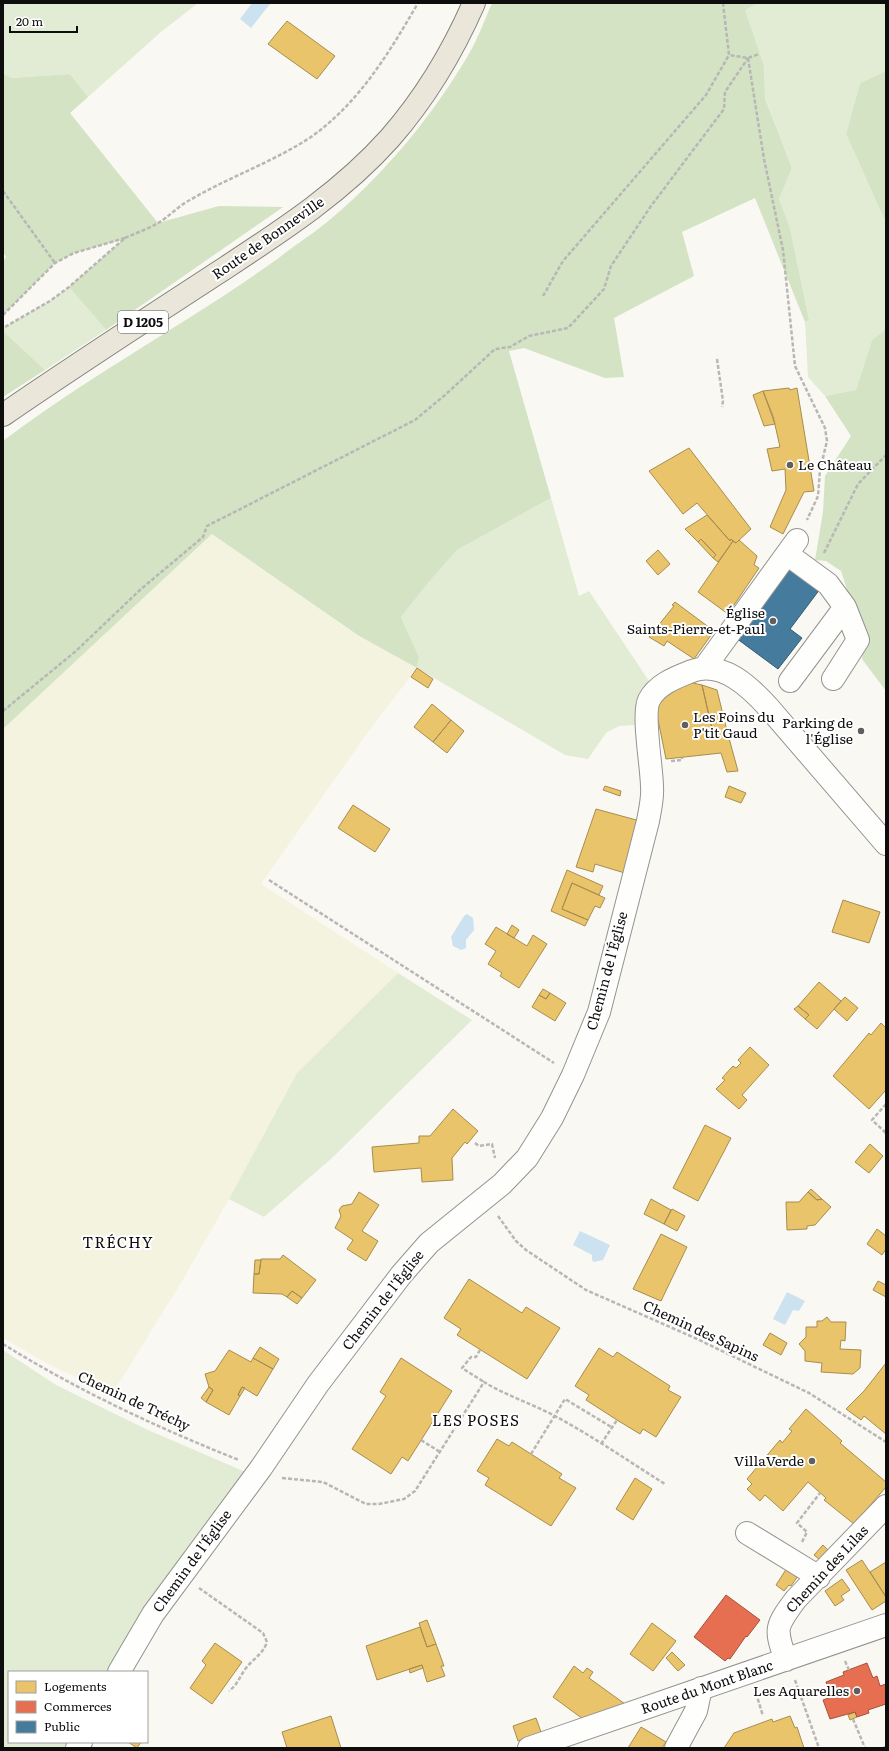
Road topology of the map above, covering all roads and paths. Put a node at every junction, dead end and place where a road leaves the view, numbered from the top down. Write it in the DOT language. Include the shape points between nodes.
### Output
graph roads {
  1 [pos="418,3"];
  2 [pos="474,3"];
  3 [pos="723,3"];
  4 [pos="729,54"];
  5 [pos="759,54"];
  6 [pos="748,58"];
  7 [pos="3,191"];
  8 [pos="125,238"];
  9 [pos="55,263"];
  10 [pos="543,296"];
  11 [pos="3,315"];
  12 [pos="3,328"];
  13 [pos="717,359"];
  14 [pos="722,407"];
  15 [pos="3,415"];
  16 [pos="886,455"];
  17 [pos="792,547"];
  18 [pos="824,553"];
  19 [pos="845,607"];
  20 [pos="705,667"];
  21 [pos="833,680"];
  22 [pos="790,681"];
  23 [pos="3,711"];
  24 [pos="886,844"];
  25 [pos="269,880"];
  26 [pos="573,1075"];
  27 [pos="886,1104"];
  28 [pos="886,1133"];
  29 [pos="475,1143"];
  30 [pos="495,1158"];
  31 [pos="511,1235"];
  32 [pos="3,1344"];
  33 [pos="480,1350"];
  34 [pos="484,1382"];
  35 [pos="554,1416"];
  36 [pos="617,1420"];
  37 [pos="613,1428"];
  38 [pos="421,1440"];
  39 [pos="886,1442"];
  40 [pos="601,1444"];
  41 [pos="440,1452"];
  42 [pos="531,1454"];
  43 [pos="261,1468"];
  44 [pos="665,1484"];
  45 [pos="820,1493"];
  46 [pos="886,1506"];
  47 [pos="747,1533"];
  48 [pos="800,1546"];
  49 [pos="819,1577"];
  50 [pos="197,1587"];
  51 [pos="886,1625"];
  52 [pos="786,1660"];
  53 [pos="120,1671"];
  54 [pos="701,1688"];
  55 [pos="229,1691"];
  56 [pos="799,1692"];
  57 [pos="853,1719"];
  58 [pos="886,1747"];
  59 [pos="529,1748"];
  60 [pos="676,1748"];
  61 [pos="819,1748"];
  62 [pos="865,1748"];
  63 [pos="883,1748"];
  1 -- 8 [label="path" via="375,73 359,93 325,126 309,138 189,200 158,223"];
  2 -- 15 [label="main road, Route de Bonneville / D 1205" via="446,60 413,109 390,138 343,184 282,230"];
  3 -- 4 [label="path"];
  4 -- 6 [label="path"];
  4 -- 10 [label="path" via="706,95 563,261"];
  5 -- 6 [label="path"];
  6 -- 17 [label="path" via="764,159 783,250 794,366 825,428 827,441 820,470 818,496"];
  6 -- 23 [label="path" via="725,92 724,109 651,206 611,266 604,289 568,328 529,336 510,347 495,349 415,420 207,526 203,537 141,589 76,651"];
  7 -- 9 [label="path"];
  8 -- 9 [label="path" via="74,253"];
  8 -- 12 [label="path" via="50,302"];
  9 -- 11 [label="path"];
  13 -- 14 [label="path"];
  16 -- 18 [label="path" via="858,484"];
  17 -- 19 [label="street" via="828,584"];
  17 -- 20 [label="street"];
  19 -- 21 [label="street" via="858,640"];
  19 -- 22 [label="street"];
  20 -- 24 [label="street" via="732,676 755,692 837,784"];
  20 -- 26 [label="street, Chemin de l'Église" via="666,682 648,701 652,789 648,821 599,1012"];
  25 -- 26 [label="path"];
  26 -- 43 [label="street, Chemin de l'Église" via="552,1118 527,1158 502,1184 429,1243 400,1275 318,1384"];
  27 -- 28 [label="path" via="872,1120"];
  29 -- 30 [label="path" via="479,1146 492,1144"];
  31 -- 39 [label="path, Chemin des Sapins" via="526,1250 586,1290 695,1338 809,1393"];
  32 -- 43 [label="path, Chemin de Tréchy" via="46,1370 100,1397"];
  33 -- 34 [label="path" via="476,1358 472,1357 462,1368"];
  34 -- 35 [label="path"];
  34 -- 41 [label="path, Chemin de Tréchy"];
  35 -- 37 [label="path" via="565,1399"];
  35 -- 40 [label="path"];
  35 -- 42 [label="path"];
  36 -- 37 [label="path"];
  37 -- 40 [label="path"];
  38 -- 41 [label="path"];
  40 -- 44 [label="path"];
  41 -- 43 [label="path, Chemin de Tréchy" via="415,1491 404,1500 379,1504 366,1504 323,1482 277,1477"];
  43 -- 53 [label="street, Chemin de l'Église" via="153,1614"];
  45 -- 48 [label="path" via="797,1523 807,1532"];
  46 -- 49 [label="street, Chemin des Lilas"];
  47 -- 49 [label="street"];
  49 -- 52 [label="street, Chemin des Lilas" via="796,1600 778,1628 779,1641"];
  50 -- 55 [label="path" via="262,1633 265,1638 265,1647 261,1653 247,1667 236,1686"];
  51 -- 52 [label="street, Route du Mont Blanc"];
  52 -- 54 [label="street, Route du Mont Blanc"];
  54 -- 59 [label="street, Route du Mont Blanc"];
  54 -- 60 [label="street" via="696,1711"];
  56 -- 61 [label="path"];
  57 -- 62 [label="path"];
  58 -- 63 [label="path"];
}
